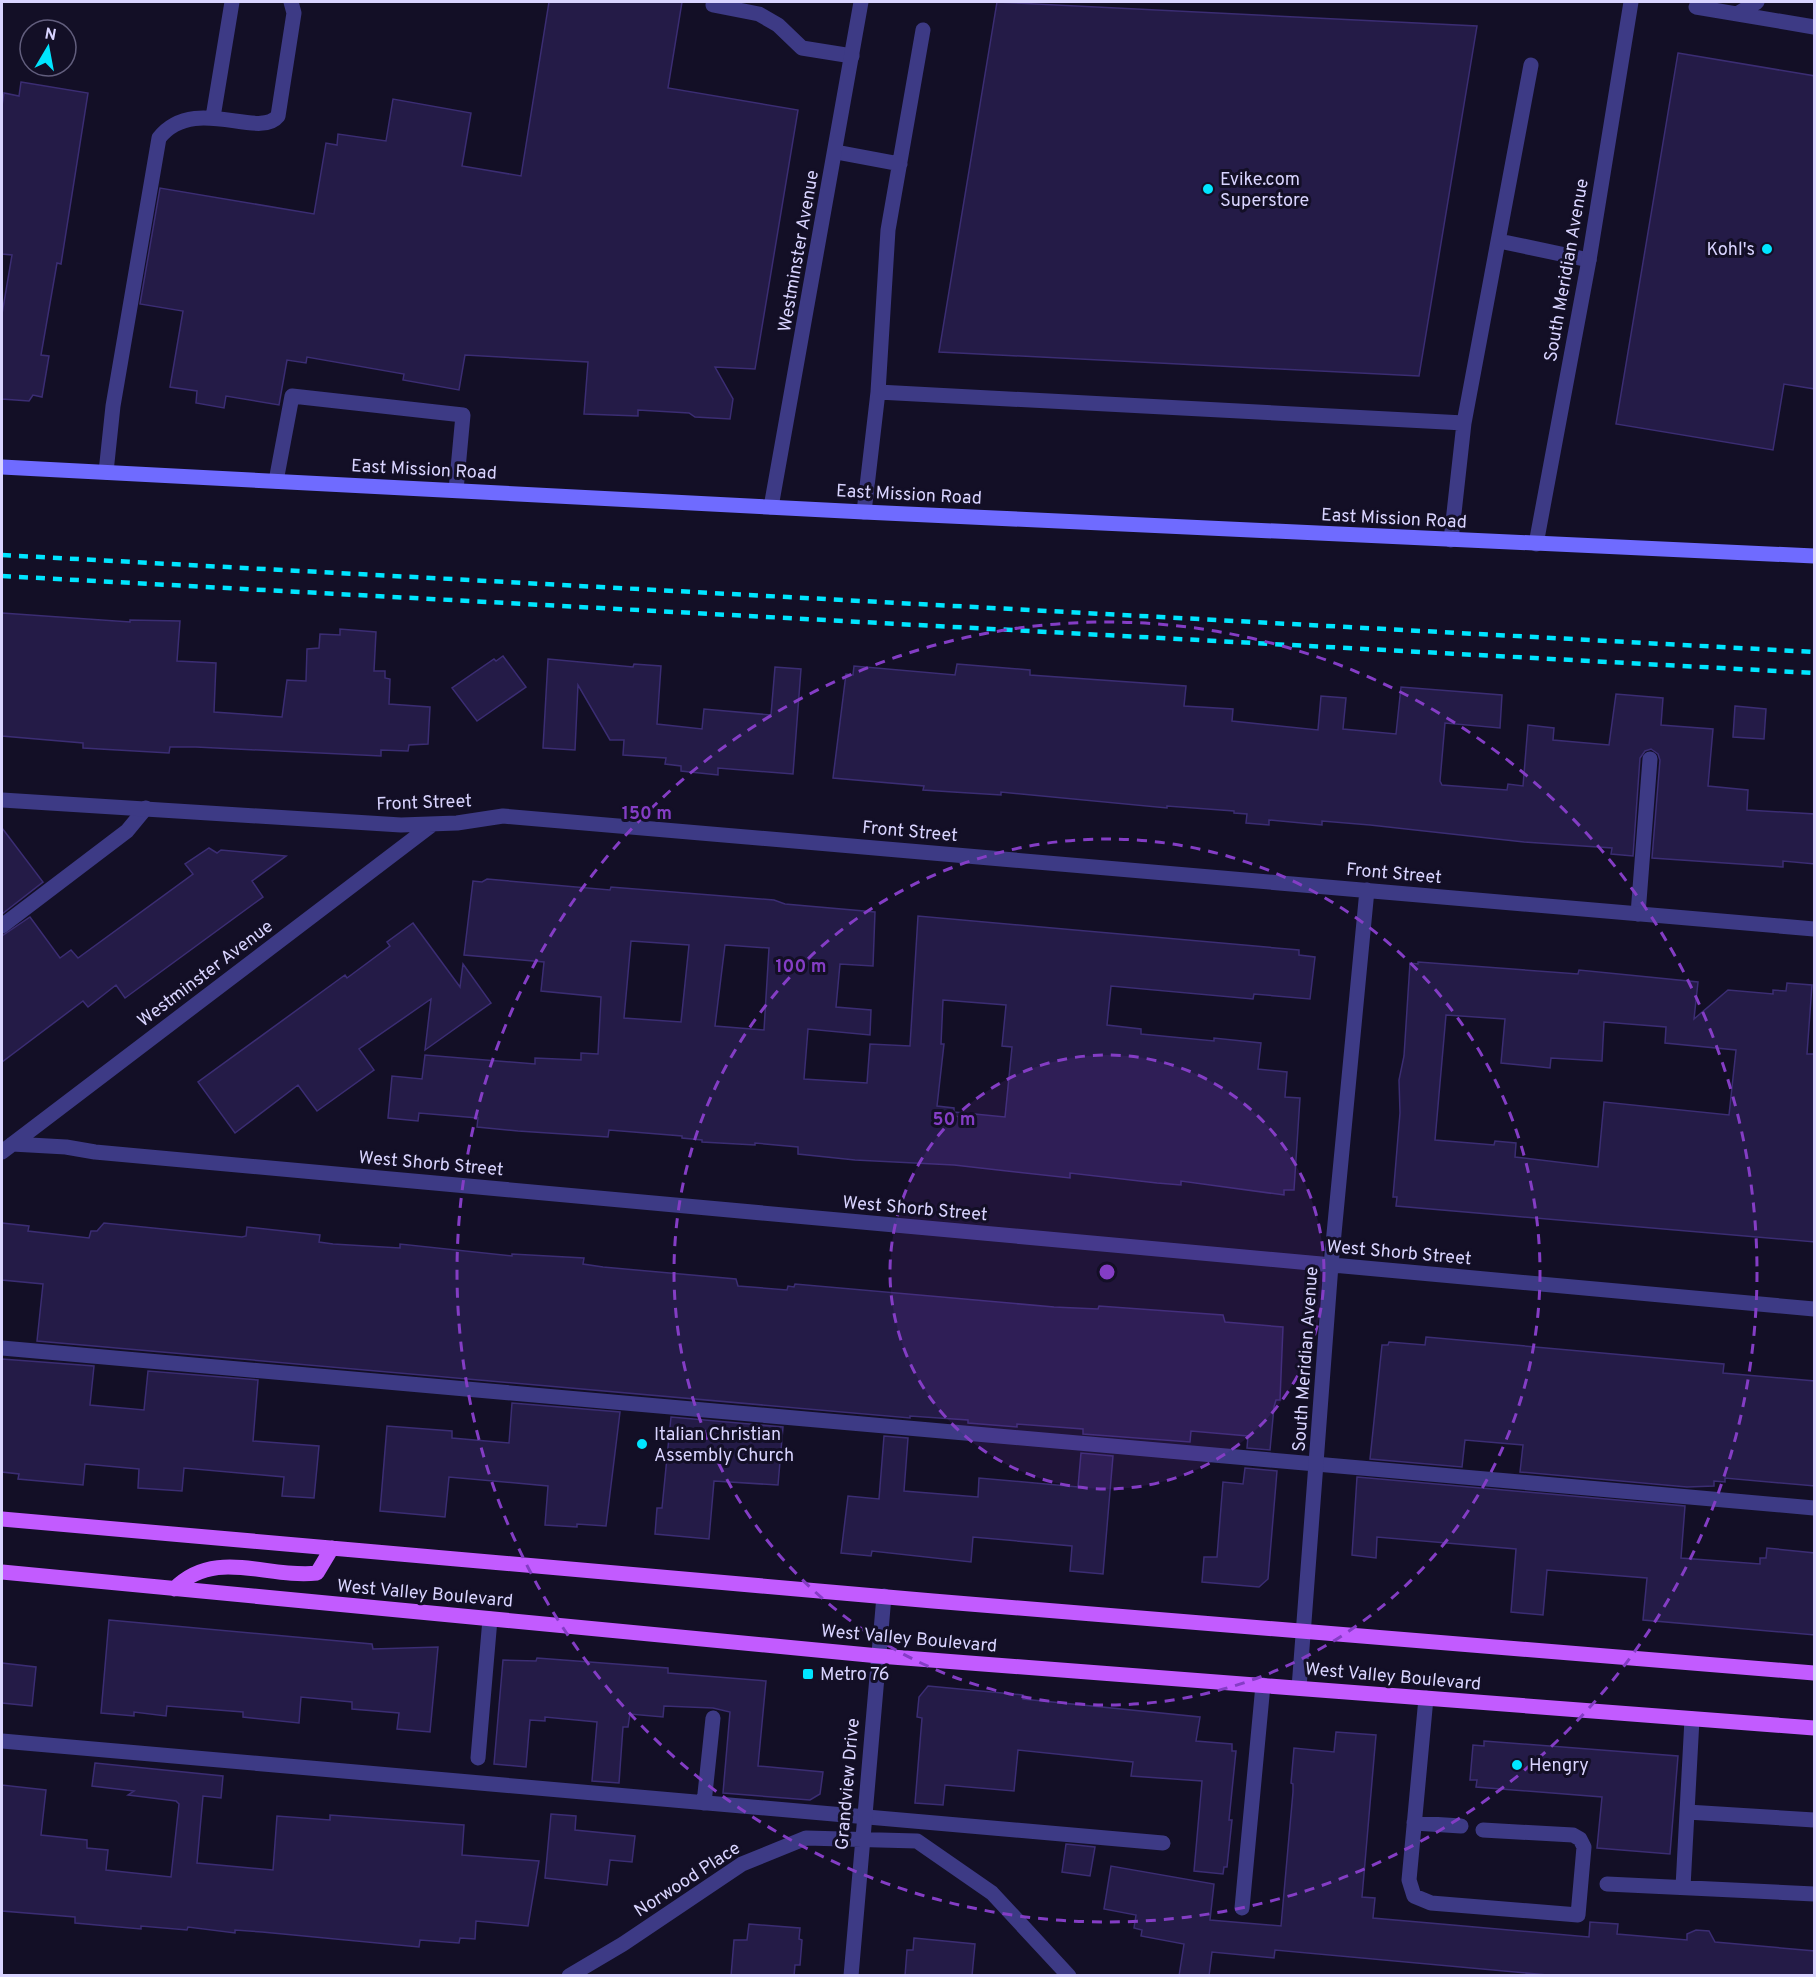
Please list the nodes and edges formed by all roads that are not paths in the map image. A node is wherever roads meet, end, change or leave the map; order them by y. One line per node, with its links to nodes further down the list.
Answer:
1 (231, 2): 13 (street)
2 (291, 2): 13 (street)
3 (861, 2): 11 (street, Westminster Avenue)
4 (1631, 2): 17 (street, South Meridian Avenue)
5 (1757, 2): 8 (street)
6 (712, 5): 11 (street)
7 (1696, 7): 8 (street)
8 (1737, 14): 9 (street)
9 (1815, 27)
10 (923, 30): 15 (street)
11 (852, 56): 14 (street, Westminster Avenue)
12 (1531, 64): 16 (street)
13 (213, 117): 21 (street)
14 (836, 152): 15 (street); 24 (street, Westminster Avenue)
15 (900, 164): 18 (street)
16 (1499, 241): 17 (street); 19 (street)
17 (1589, 260): 27 (street, South Meridian Avenue)
18 (878, 392): 19 (street); 25 (street)
19 (1464, 423): 26 (street)
20 (2, 467): 21 (main road, East Mission Road)
21 (106, 472): 22 (main road, East Mission Road)
22 (276, 481): 23 (main road, East Mission Road); 23 (street)
23 (456, 490): 24 (main road, East Mission Road)
24 (771, 507): 25 (main road, East Mission Road)
25 (864, 512): 26 (main road, East Mission Road)
26 (1451, 540): 27 (main road, East Mission Road)
27 (1536, 544): 28 (main road, East Mission Road)
28 (1815, 556)
29 (1650, 759): 34 (street)
30 (2, 800): 31 (street, Front Street)
31 (146, 808): 32 (street, Front Street); 35 (street)
32 (433, 824): 33 (street, Front Street); 37 (street, Westminster Avenue)
33 (1367, 890): 34 (street, Front Street); 38 (street, South Meridian Avenue)
34 (1638, 914): 36 (street, Front Street)
35 (2, 926)
36 (1815, 929)
37 (7, 1148): 38 (street, West Shorb Street)
38 (1331, 1265): 39 (street, West Shorb Street); 41 (street, South Meridian Avenue)
39 (1815, 1309)
40 (2, 1348): 41 (street)
41 (1316, 1464): 42 (street); 49 (street, South Meridian Avenue)
42 (1815, 1508)
43 (2, 1519): 44 (main road, West Valley Boulevard)
44 (332, 1548): 46 (main road); 47 (main road, West Valley Boulevard)
45 (2, 1572): 46 (main road, West Valley Boulevard)
46 (174, 1589): 48 (main road, West Valley Boulevard)
47 (884, 1596): 49 (main road, West Valley Boulevard); 50 (street, Grandview Drive)
48 (490, 1619): 50 (main road, West Valley Boulevard); 59 (street)
49 (1303, 1631): 51 (main road, West Valley Boulevard); 53 (street, South Meridian Avenue)
50 (879, 1656): 52 (main road, West Valley Boulevard); 62 (street, Grandview Drive)
51 (1815, 1673)
52 (1263, 1685): 53 (main road, West Valley Boulevard); 72 (street)
53 (1299, 1688): 54 (main road, West Valley Boulevard)
54 (1426, 1698): 56 (main road, West Valley Boulevard); 64 (street)
55 (712, 1718): 60 (street)
56 (1692, 1719): 57 (main road, West Valley Boulevard); 61 (street)
57 (1815, 1728)
58 (2, 1741): 60 (street)
59 (478, 1758)
60 (704, 1803): 62 (street)
61 (1687, 1812): 63 (street); 70 (street)
62 (865, 1817): 67 (street, Grandview Drive); 68 (street)
63 (1815, 1820)
64 (1414, 1823): 65 (street); 66 (street)
65 (1461, 1826)
66 (1483, 1830)
67 (863, 1839): 73 (street, Norwood Place); 74 (street, Grandview Drive); 75 (street, Norwood Place)
68 (1163, 1844)
69 (1607, 1884): 70 (street)
70 (1683, 1887): 71 (street)
71 (1815, 1894)
72 (1242, 1908)
73 (569, 1976)
74 (851, 1976)
75 (1069, 1976)

